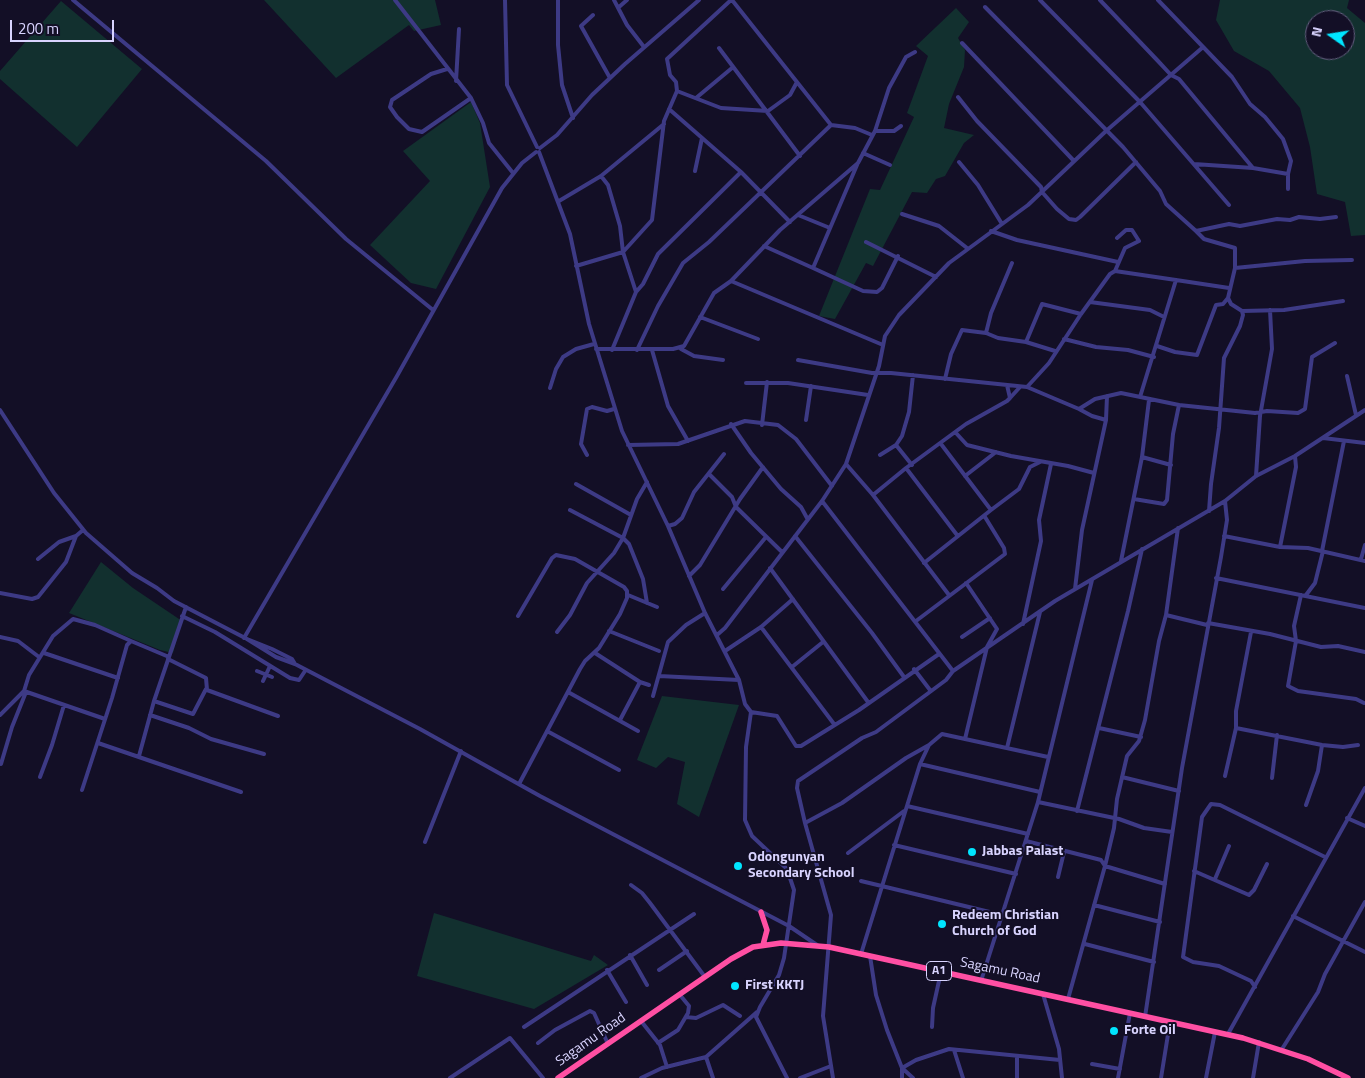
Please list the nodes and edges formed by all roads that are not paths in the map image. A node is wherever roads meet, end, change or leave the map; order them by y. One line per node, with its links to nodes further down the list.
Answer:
1 (73, 0): 92 (street)
2 (395, 0): 22 (street)
3 (505, 0): 41 (street)
4 (558, 0): 34 (street)
5 (614, 0): 12 (street)
6 (627, 0): 12 (street)
7 (698, 0): 17 (street)
8 (732, 0): 26 (street); 27 (street)
9 (1040, 0): 31 (street)
10 (1100, 0): 23 (street)
11 (1158, 0): 19 (street)
12 (619, 7): 17 (street)
13 (985, 8): 38 (street)
14 (593, 15): 24 (street)
15 (459, 29): 25 (street)
16 (962, 43): 44 (street)
17 (644, 47): 24 (street)
18 (719, 48): 21 (street)
19 (1202, 48): 23 (street); 54 (street)
20 (915, 52): 39 (street)
21 (732, 68): 30 (street); 33 (street)
22 (447, 69): 25 (street); 29 (street)
23 (1171, 75): 31 (street); 50 (street)
24 (610, 78): 34 (street)
25 (456, 81): 29 (street)
26 (797, 82): 33 (street); 36 (street)
27 (678, 91): 30 (street); 32 (street)
28 (958, 97): 58 (street)
29 (471, 98): 53 (street)
30 (696, 98): 33 (street)
31 (1140, 102): 38 (street); 48 (street)
32 (669, 109): 35 (street); 40 (street)
33 (768, 111): 43 (street)
34 (573, 118): 41 (street)
35 (664, 124): 55 (street); 73 (street)
36 (831, 126): 39 (street); 43 (street)
37 (902, 126): 39 (street)
38 (1106, 131): 44 (street); 46 (street)
39 (873, 133): 42 (street)
40 (702, 138): 51 (street); 52 (street)
41 (538, 150): 53 (street); 59 (street)
42 (863, 153): 47 (street); 49 (street)
43 (800, 156): 57 (street)
44 (1074, 161): 58 (street)
45 (959, 162): 65 (street)
46 (1136, 162): 58 (street); 68 (street)
47 (858, 163): 62 (street); 66 (street)
48 (1194, 164): 50 (street); 60 (street)
49 (890, 165)
50 (1253, 168): 54 (street)
51 (695, 171)
52 (741, 172): 57 (street); 86 (street)
53 (513, 174): 92 (street)
54 (1288, 174): 56 (street)
55 (601, 176): 59 (street); 73 (street)
56 (1288, 189)
57 (762, 192): 64 (street); 108 (street)
58 (1042, 192): 65 (street)
59 (559, 201): 78 (street)
60 (1228, 205)
61 (902, 214): 72 (street)
62 (798, 215): 64 (street); 66 (street)
63 (1336, 218): 68 (street)
64 (790, 222): 71 (street)
65 (1002, 224): 67 (street)
66 (830, 228): 79 (street)
67 (991, 231): 72 (street); 77 (street)
68 (1196, 231): 80 (street)
69 (1118, 238): 77 (street)
70 (866, 242): 74 (street)
71 (764, 246): 79 (street); 84 (street)
72 (967, 248): 82 (street)
73 (622, 252): 78 (street); 86 (street)
74 (898, 256): 79 (street); 82 (street)
75 (1352, 260): 80 (street)
76 (1012, 262): 98 (street)
77 (1118, 262): 81 (street)
78 (576, 266): 105 (street)
79 (813, 268)
80 (1235, 268): 85 (street)
81 (1115, 271): 83 (street); 87 (street)
82 (936, 276): 103 (street)
83 (1176, 280): 85 (street); 97 (street)
84 (731, 281): 96 (street); 103 (street)
85 (1229, 288): 88 (street)
86 (636, 292): 107 (street)
87 (1094, 297): 90 (street); 91 (street)
88 (1228, 298): 94 (street); 104 (street)
89 (1343, 301): 93 (street)
90 (1090, 302): 91 (street); 95 (street)
91 (1100, 304): 97 (street)
92 (433, 310): 244 (street)
93 (1270, 310): 94 (street); 136 (street)
94 (1242, 311): 131 (street)
95 (1081, 314): 100 (street); 101 (street)
96 (700, 317): 99 (street); 106 (street)
97 (1164, 317): 104 (street)
98 (986, 333): 101 (street); 117 (street)
99 (758, 339)
100 (1064, 339): 110 (street); 111 (street)
101 (1026, 342): 110 (street)
102 (1335, 343): 136 (street)
103 (883, 344): 114 (street)
104 (1157, 346): 111 (street)
105 (595, 347): 107 (street); 124 (street); 132 (street)
106 (681, 349): 109 (street); 112 (street)
107 (612, 350): 108 (street)
108 (637, 350): 109 (street)
109 (652, 350): 144 (street)
110 (1055, 352): 123 (street)
111 (1154, 357): 127 (street)
112 (723, 360)
113 (798, 360): 114 (street)
114 (876, 373): 115 (street); 125 (street)
115 (913, 375): 117 (street); 149 (street)
116 (1347, 376): 137 (street)
117 (945, 379): 120 (street)
118 (767, 382): 119 (street); 121 (street); 141 (street)
119 (746, 383)
120 (1007, 385): 122 (street); 128 (street)
121 (811, 386): 125 (street); 138 (street)
122 (1020, 387): 123 (street); 128 (street)
123 (1027, 387): 133 (street)
124 (550, 388)
125 (868, 395): 160 (street)
126 (1107, 396): 127 (street); 133 (street); 139 (street)
127 (1140, 397): 129 (street)
128 (1010, 398): 142 (street)
129 (1151, 402): 130 (street); 157 (street)
130 (1179, 405): 131 (street); 162 (street)
131 (1220, 408): 136 (street); 178 (street)
132 (614, 409): 148 (street); 153 (street)
133 (1078, 409): 139 (street)
134 (0, 410): 189 (street)
135 (1365, 410): 137 (street)
136 (1260, 412): 170 (street)
137 (1356, 415): 143 (street)
138 (806, 420)
139 (1106, 420): 167 (street)
140 (731, 424): 141 (street); 144 (street); 164 (street)
141 (762, 425): 173 (street)
142 (956, 433): 147 (street); 150 (street)
143 (1323, 438): 145 (street); 156 (street)
144 (688, 441): 148 (street)
145 (1344, 441): 146 (street); 198 (street)
146 (1365, 443)
147 (941, 444): 163 (street); 169 (street)
148 (628, 445): 171 (street)
149 (896, 445): 154 (street); 163 (street)
150 (988, 450): 151 (street); 155 (street)
151 (996, 452): 155 (street); 158 (street)
152 (724, 454): 168 (street)
153 (587, 455)
154 (880, 455)
155 (990, 456): 169 (street)
156 (1295, 456): 170 (street); 197 (street)
157 (1142, 457): 162 (street); 175 (street)
158 (1024, 459): 159 (street); 166 (street)
159 (1040, 462): 161 (street); 166 (street)
160 (846, 464): 173 (street); 174 (street)
161 (1051, 464): 167 (street); 234 (street)
162 (1171, 465): 175 (street)
163 (912, 466): 165 (street)
164 (763, 467): 179 (street); 185 (street)
165 (906, 468): 174 (street); 190 (street)
166 (1030, 468): 182 (street)
167 (1094, 473): 216 (street)
168 (709, 474): 179 (street); 187 (street)
169 (966, 476): 182 (street)
170 (1256, 476): 177 (street)
171 (647, 482): 184 (street); 187 (street)
172 (576, 484): 184 (street)
173 (832, 486): 176 (street)
174 (873, 495): 208 (street)
175 (1134, 499): 201 (street)
176 (822, 501): 185 (street); 233 (street)
177 (1225, 501): 180 (street); 193 (street)
178 (1209, 503): 180 (street); 183 (street)
179 (736, 507): 194 (street); 211 (street)
180 (1216, 507): 183 (street)
181 (570, 510): 195 (street)
182 (990, 510): 186 (street)
183 (1209, 511): 188 (street)
184 (631, 515): 195 (street)
185 (807, 518): 192 (street)
186 (984, 520): 190 (street); 214 (street)
187 (668, 526): 211 (street)
188 (1178, 528): 202 (street); 228 (street)
189 (83, 530): 191 (street); 224 (street)
190 (957, 535): 208 (street)
191 (76, 536): 204 (street); 217 (street)
192 (795, 536): 199 (street); 269 (street)
193 (1224, 536): 197 (street); 212 (street)
194 (766, 537): 199 (street); 215 (street)
195 (623, 538): 210 (street); 223 (street)
196 (1365, 544): 205 (street)
197 (1280, 546): 198 (street)
198 (1323, 551): 200 (street); 207 (street)
199 (782, 552): 209 (street)
200 (1330, 553): 205 (street); 207 (street)
201 (1122, 554): 203 (street); 206 (street)
202 (1139, 554): 203 (street); 291 (street)
203 (1127, 557): 206 (street)
204 (38, 559)
205 (1363, 560)
206 (1121, 561): 213 (street)
207 (1321, 561): 221 (street)
208 (924, 563): 219 (street)
209 (770, 568): 222 (street); 241 (street)
210 (598, 573): 218 (street); 230 (street); 238 (street)
211 (689, 576): 227 (street)
212 (1216, 578): 220 (street); 235 (street)
213 (1092, 580): 216 (street); 306 (street)
214 (966, 583): 219 (street); 232 (street)
215 (723, 589)
216 (1075, 589): 231 (street)
217 (0, 593)
218 (628, 594): 223 (street); 237 (street)
219 (949, 595): 233 (street)
220 (1301, 595): 221 (street); 240 (street)
221 (1306, 596): 226 (street)
222 (793, 599): 236 (street); 248 (street)
223 (647, 603): 225 (street)
224 (186, 607): 229 (street); 244 (street)
225 (657, 607)
226 (1365, 608)
227 (705, 613): 241 (street); 267 (street)
228 (1166, 615): 235 (street); 296 (street)
229 (182, 616): 258 (street); 260 (street)
230 (518, 616)
231 (1037, 617): 234 (street); 302 (street)
232 (990, 618): 242 (street); 249 (street)
233 (916, 621): 255 (street)
234 (1023, 624): 249 (street)
235 (1208, 624): 239 (street); 317 (street)
236 (761, 627): 251 (street); 261 (street)
237 (609, 631): 250 (street); 254 (street)
238 (557, 632)
239 (1251, 632): 245 (street); 292 (street)
240 (1294, 633): 245 (street); 247 (street)
241 (717, 635): 251 (street)
242 (962, 637)
243 (0, 638): 257 (street)
244 (245, 639): 264 (street)
245 (1289, 639): 247 (street)
246 (132, 641): 253 (street); 258 (street); 270 (street)
247 (1296, 641): 252 (street); 282 (street)
248 (823, 642): 261 (street); 281 (street)
249 (987, 647): 256 (street); 259 (street)
250 (659, 651)
251 (725, 651): 271 (street)
252 (1365, 652)
253 (44, 653): 257 (street); 270 (street)
254 (595, 653): 273 (street); 278 (street)
255 (939, 654): 262 (street); 265 (street)
256 (976, 655): 259 (street); 265 (street)
257 (39, 657): 277 (street)
258 (168, 658): 275 (street); 280 (street)
259 (984, 659): 297 (street)
260 (270, 666): 264 (street); 266 (street)
261 (792, 667): 290 (street)
262 (914, 669): 269 (street); 276 (street)
263 (257, 671): 266 (street)
264 (305, 671): 303 (street)
265 (953, 671): 276 (street)
266 (266, 675): 268 (street); 272 (street)
267 (659, 676): 271 (street); 279 (street)
268 (272, 677)
269 (904, 677): 281 (street)
270 (118, 678): 288 (street)
271 (739, 680): 284 (street)
272 (263, 681)
273 (640, 682): 274 (street); 289 (street)
274 (650, 685)
275 (206, 688): 280 (street); 287 (street)
276 (930, 690): 327 (street)
277 (25, 692): 283 (street); 285 (street); 307 (street)
278 (568, 692): 289 (street); 293 (street)
279 (654, 696)
280 (154, 701): 286 (street)
281 (868, 702): 290 (street)
282 (1364, 703)
283 (64, 705): 288 (street); 311 (street)
284 (751, 712): 290 (street); 355 (street)
285 (0, 715)
286 (150, 715): 304 (street); 305 (street)
287 (278, 716)
288 (105, 719): 298 (street)
289 (620, 720): 294 (street)
290 (834, 724)
291 (1099, 728): 296 (street); 324 (street)
292 (1236, 728): 295 (street); 310 (street)
293 (547, 731): 309 (street); 314 (street)
294 (638, 731)
295 (1277, 735): 300 (street); 313 (street)
296 (1141, 737): 312 (street)
297 (965, 739): 299 (street); 302 (street)
298 (98, 743): 305 (street); 316 (street)
299 (929, 745): 308 (street); 327 (street)
300 (1322, 745): 301 (street); 322 (street)
301 (1358, 745)
302 (1007, 748): 306 (street)
303 (461, 751): 314 (street); 332 (street)
304 (264, 754)
305 (139, 756): 318 (street)
306 (1048, 757): 319 (street)
307 (1, 764)
308 (920, 764): 319 (street); 321 (street)
309 (619, 770)
310 (1225, 776)
311 (40, 777)
312 (1122, 777): 317 (street); 325 (street)
313 (1272, 778)
314 (520, 784): 350 (street)
315 (1365, 788): 326 (street)
316 (82, 790)
317 (1179, 791): 329 (street)
318 (241, 792)
319 (1040, 792): 320 (street)
320 (1038, 802): 324 (street); 330 (street)
321 (907, 806): 323 (street); 330 (street)
322 (1306, 806)
323 (904, 811): 333 (street); 336 (street)
324 (1078, 811): 325 (street)
325 (1114, 818): 329 (street); 339 (street)
326 (1348, 818): 328 (street); 337 (street)
327 (806, 824): 362 (street)
328 (1365, 826)
329 (1172, 832): 345 (street)
330 (1028, 834): 331 (street)
331 (1026, 841): 335 (street); 341 (street)
332 (425, 842)
333 (894, 845): 341 (street); 347 (street)
334 (1229, 846): 343 (street)
335 (1064, 852): 339 (street); 342 (street)
336 (848, 853)
337 (1325, 857): 340 (street); 353 (street)
338 (1267, 864): 343 (street)
339 (1105, 866): 345 (street); 349 (street)
340 (1194, 871): 343 (street); 374 (street)
341 (1016, 874): 352 (street)
342 (1058, 877)
343 (1215, 879)
344 (861, 881): 347 (street)
345 (1166, 884): 354 (street)
346 (631, 886): 356 (street)
347 (882, 887): 352 (street); 366 (street)
348 (1365, 902): 357 (street)
349 (1094, 905): 354 (street); 359 (street)
350 (761, 912): 355 (street); 360 (highway)
351 (694, 914): 356 (street)
352 (1002, 915): 373 (street)
353 (1293, 916): 357 (street); 375 (street)
354 (1160, 922): 368 (street)
355 (789, 926): 358 (street); 361 (street)
356 (668, 930): 363 (street); 365 (street)
357 (1344, 942): 364 (street); 397 (street)
358 (786, 943): 360 (highway, Sagamu Road / A1); 361 (highway, Sagamu Road / A1); 382 (street)
359 (1085, 944): 368 (street); 380 (street)
360 (763, 945): 372 (highway, Sagamu Road / A1)
361 (818, 946): 362 (highway, Sagamu Road / A1)
362 (829, 947): 366 (highway, Sagamu Road / A1); 403 (street)
363 (686, 951): 370 (street); 372 (street)
364 (1365, 952)
365 (630, 954): 369 (street); 376 (street)
366 (861, 954): 367 (highway, Sagamu Road / A1)
367 (870, 956): 371 (highway, Sagamu Road / A1); 405 (street)
368 (1154, 962): 385 (street)
369 (607, 970): 381 (street); 389 (street)
370 (658, 970)
371 (941, 972): 373 (highway, Sagamu Road / A1); 390 (street)
372 (705, 977): 379 (highway, Sagamu Road / A1)
373 (981, 981): 378 (highway, Sagamu Road / A1)
374 (1250, 981): 375 (street); 377 (street)
375 (1259, 981): 377 (street)
376 (647, 984)
377 (1256, 987): 392 (street)
378 (1043, 994): 380 (highway, Sagamu Road / A1); 401 (street)
379 (680, 995): 386 (street); 387 (highway, Sagamu Road / A1)
380 (1068, 999): 383 (highway, Sagamu Road / A1)
381 (626, 1002)
382 (757, 1012): 400 (street); 412 (street)
383 (1130, 1013): 385 (highway, Sagamu Road / A1); 406 (street)
384 (740, 1016): 386 (street)
385 (1145, 1017): 388 (highway, Sagamu Road / A1)
386 (686, 1018): 395 (street)
387 (641, 1021): 395 (street); 396 (highway, Sagamu Road / A1)
388 (1170, 1022): 391 (highway, Sagamu Road / A1); 421 (street)
389 (524, 1027)
390 (932, 1027)
391 (1215, 1032): 392 (highway, Sagamu Road / A1); 422 (street)
392 (1228, 1034): 393 (highway, Sagamu Road / A1)
393 (1259, 1042): 397 (highway, Sagamu Road / A1); 423 (street)
394 (538, 1043): 396 (street)
395 (658, 1043): 404 (street)
396 (608, 1044): 409 (highway, Sagamu Road / A1)
397 (1282, 1049): 424 (highway, Sagamu Road / A1)
398 (954, 1050): 399 (street); 405 (street); 417 (street)
399 (1018, 1056): 401 (street); 418 (street)
400 (706, 1057): 404 (street); 411 (street)
401 (1060, 1060): 419 (street)
402 (1092, 1064): 406 (street)
403 (831, 1066): 413 (street); 414 (street)
404 (668, 1067): 410 (street)
405 (902, 1068): 415 (street); 416 (street)
406 (1120, 1069): 420 (street)
407 (450, 1078): 408 (street)
408 (543, 1078)
409 (558, 1078)
410 (641, 1078)
411 (713, 1078)
412 (787, 1078)
413 (800, 1078)
414 (833, 1078)
415 (902, 1078)
416 (913, 1078)
417 (963, 1078)
418 (1018, 1078)
419 (1062, 1078)
420 (1118, 1078)
421 (1161, 1078)
422 (1206, 1078)
423 (1253, 1078)
424 (1348, 1078)

